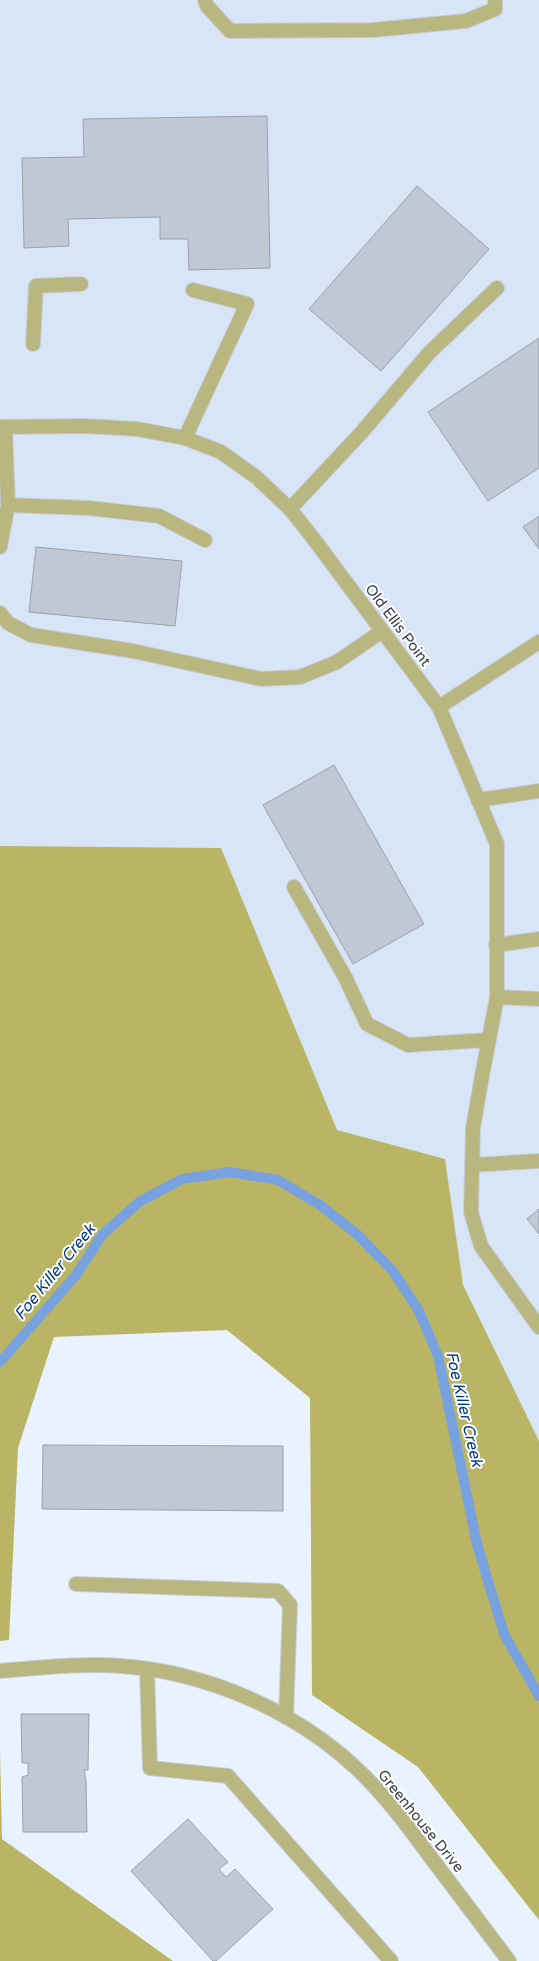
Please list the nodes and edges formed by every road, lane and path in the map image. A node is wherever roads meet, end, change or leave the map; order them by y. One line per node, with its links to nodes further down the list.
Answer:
1 (205, 0): 2 (street)
2 (495, 0)
3 (82, 284): 6 (street)
4 (497, 288): 10 (street)
5 (193, 290): 8 (street)
6 (33, 344)
7 (2, 427): 8 (street, Old Ellis Point); 9 (street)
8 (185, 438): 10 (street, Old Ellis Point)
9 (8, 505): 11 (street); 12 (street)
10 (290, 509): 14 (street, Old Ellis Point)
11 (205, 540)
12 (0, 547)
13 (0, 612): 14 (street)
14 (382, 631): 16 (street, Old Ellis Point)
15 (539, 642): 16 (street)
16 (438, 707): 18 (street, Old Ellis Point)
17 (539, 791): 18 (street)
18 (478, 800): 21 (street, Old Ellis Point)
19 (294, 887): 24 (street)
20 (539, 939): 21 (street)
21 (496, 945): 22 (street, Old Ellis Point)
22 (497, 997): 23 (street); 24 (street, Old Ellis Point)
23 (539, 999)
24 (488, 1040): 26 (street, Old Ellis Point)
25 (539, 1161): 26 (street)
26 (472, 1165): 27 (street, Old Ellis Point)
27 (539, 1327)
28 (76, 1584): 31 (street)
29 (147, 1670): 30 (street, Greenhouse Drive); 31 (street, Greenhouse Drive); 32 (street)
30 (0, 1671)
31 (286, 1717): 33 (street, Greenhouse Drive)
32 (390, 1961)
33 (509, 1961)

